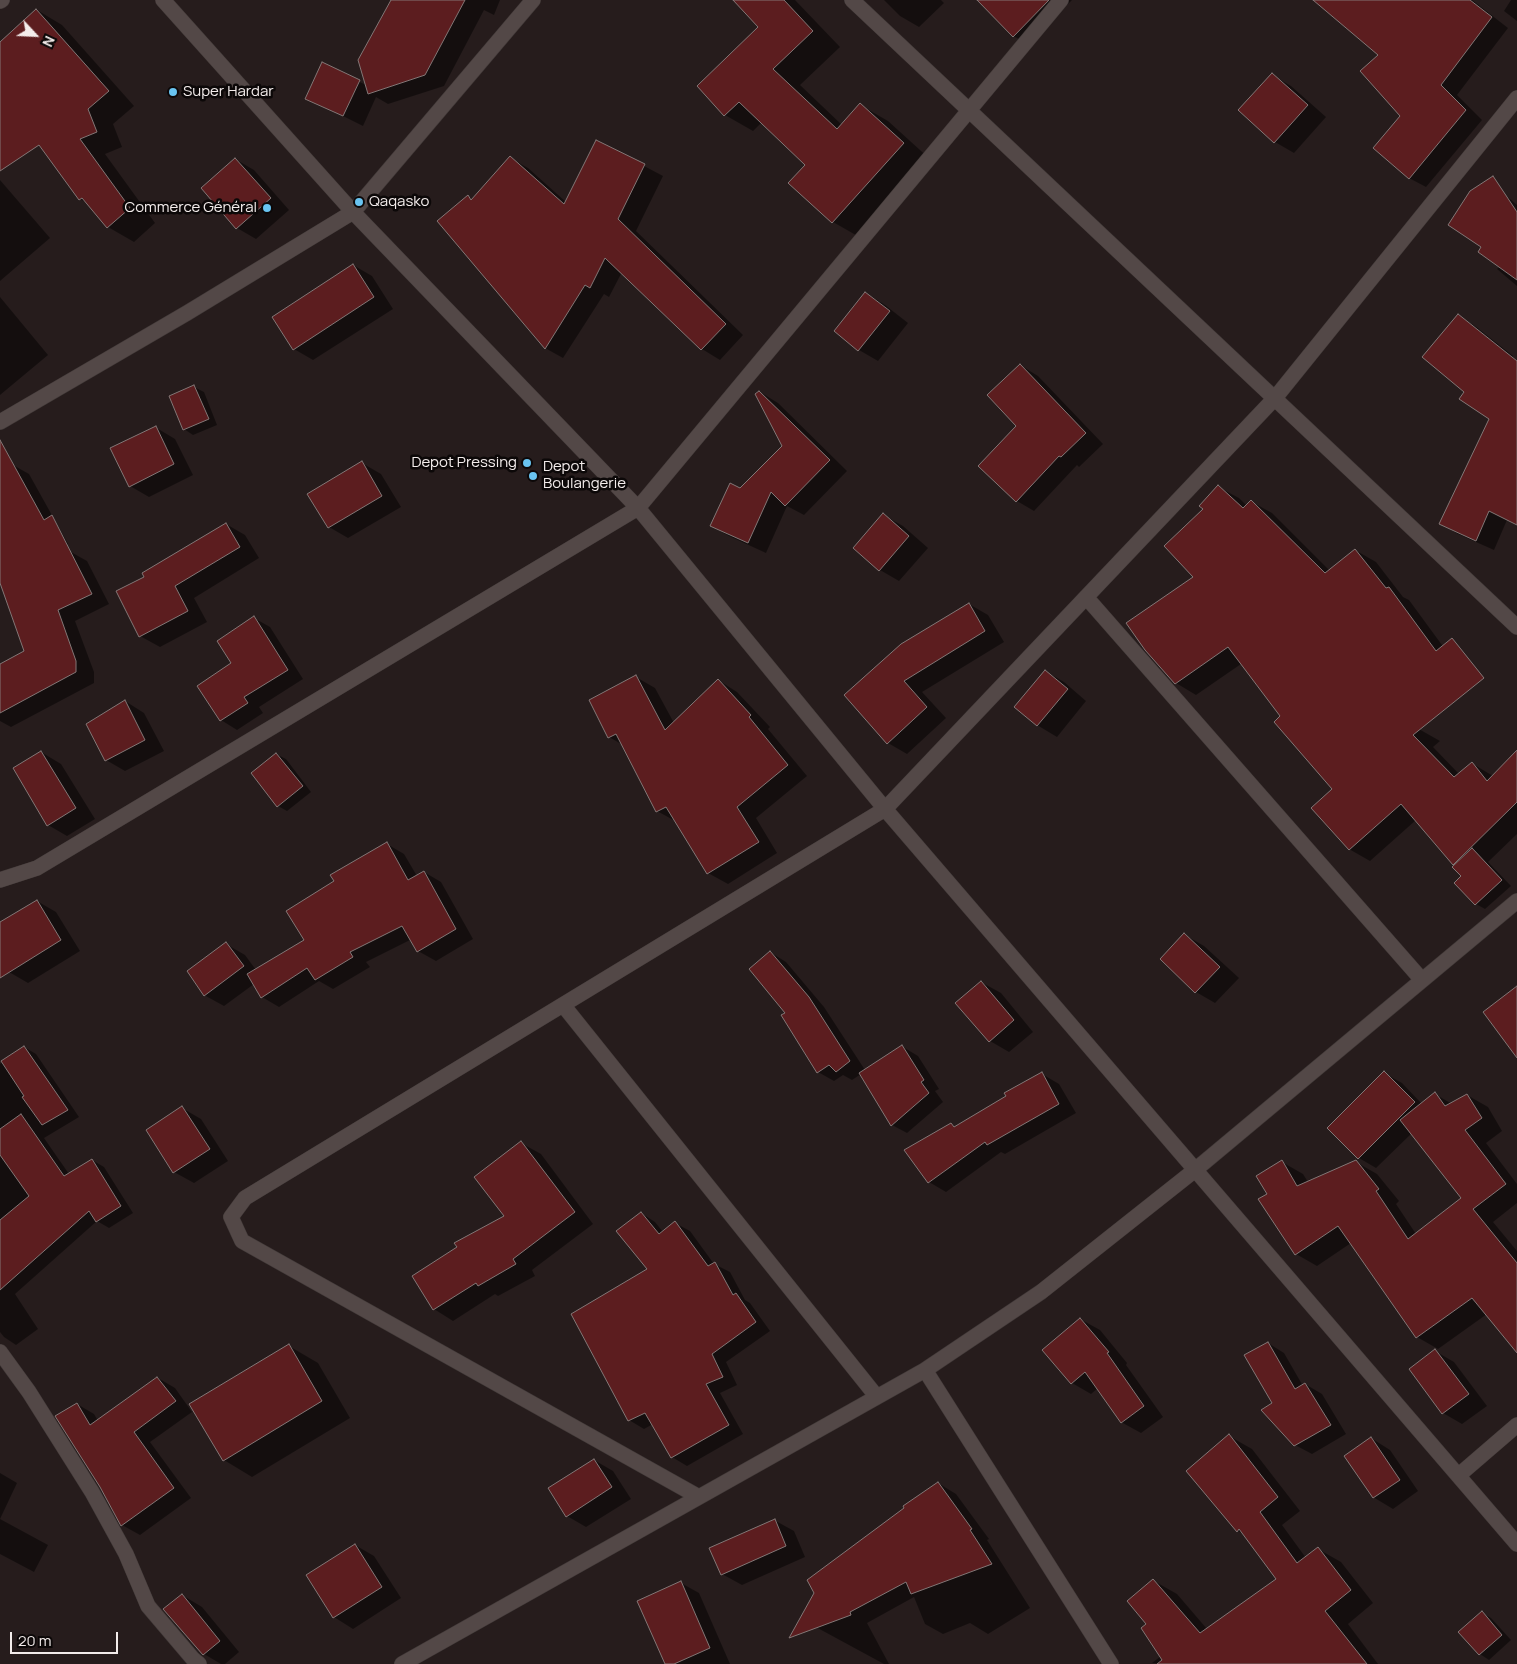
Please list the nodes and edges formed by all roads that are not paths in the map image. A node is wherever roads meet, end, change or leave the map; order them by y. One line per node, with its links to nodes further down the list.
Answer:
1 (163, 0): 7 (street)
2 (533, 0): 7 (street)
3 (852, 0): 6 (street)
4 (1061, 0): 6 (street)
5 (1517, 98): 8 (street)
6 (968, 110): 8 (street); 10 (street)
7 (353, 212): 9 (street); 10 (street)
8 (1274, 398): 11 (street); 12 (street)
9 (0, 422)
10 (638, 508): 13 (street); 14 (street)
11 (1086, 597): 13 (street); 16 (street)
12 (1517, 627)
13 (885, 809): 17 (street); 18 (street)
14 (0, 880)
15 (1517, 901): 16 (street)
16 (1422, 980): 18 (street)
17 (563, 1005): 21 (street); 24 (street)
18 (1195, 1170): 20 (street); 23 (street)
19 (0, 1352): 26 (street)
20 (925, 1370): 21 (street); 28 (street)
21 (877, 1397): 24 (street)
22 (1517, 1425): 23 (street)
23 (1459, 1475): 25 (street)
24 (699, 1497): 27 (street)
25 (1517, 1544)
26 (199, 1664)
27 (402, 1664)
28 (1111, 1664)

